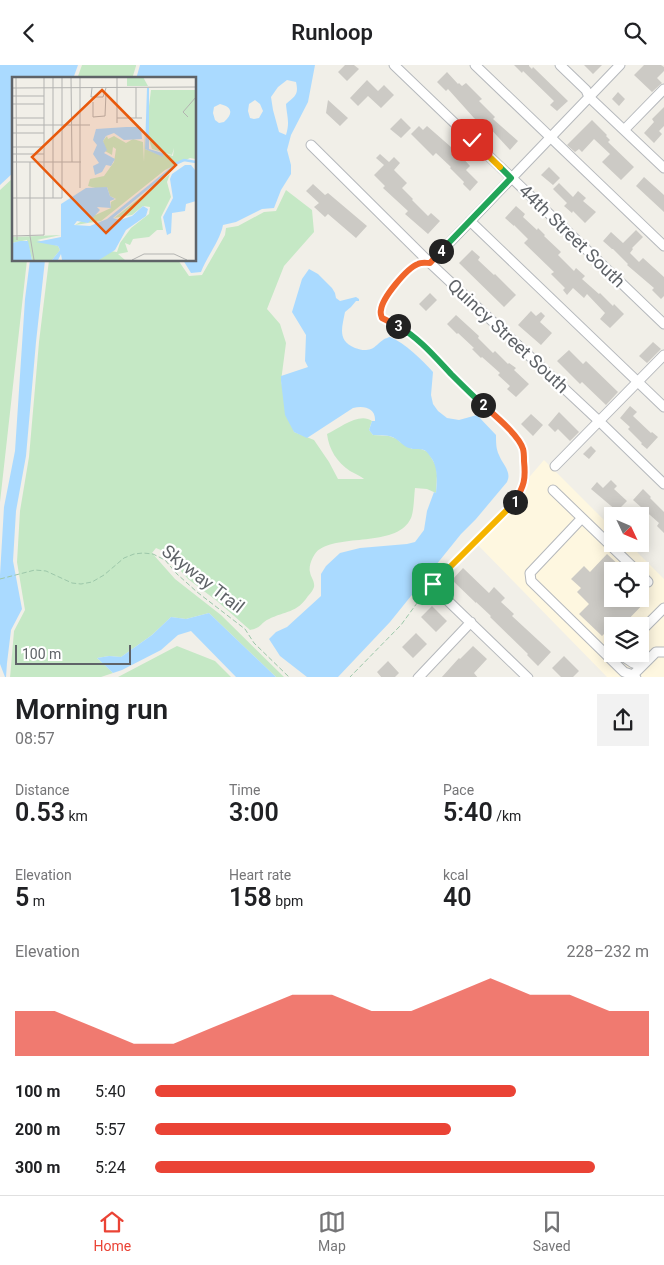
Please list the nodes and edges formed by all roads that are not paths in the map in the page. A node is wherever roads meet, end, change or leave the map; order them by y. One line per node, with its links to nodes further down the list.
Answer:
1 (394, 65): 11 (street, 44th Street South)
2 (475, 65): 8 (street)
3 (560, 65): 6 (street)
4 (620, 65): 6 (street)
5 (664, 89): 7 (street)
6 (589, 97): 7 (street); 8 (street)
7 (624, 130): 10 (street)
8 (550, 137): 11 (street); 13 (street)
9 (311, 145): 14 (street, Quincy Street South)
10 (662, 162)
11 (511, 178): 12 (street); 15 (street, 44th Street South)
12 (470, 221): 14 (street); 17 (street)
13 (664, 246)
14 (430, 263): 19 (street, Quincy Street South)
15 (664, 324)
16 (664, 355): 17 (street)
17 (638, 382): 18 (street); 19 (street)
18 (664, 407)
19 (599, 421): 20 (street); 21 (street, Quincy Street South)
20 (555, 465)
21 (664, 484)
22 (553, 490): 23 (street)
23 (582, 518): 24 (street); 32 (street)
24 (628, 562)
25 (446, 599): 27 (street)
26 (664, 608): 28 (street)
27 (470, 622): 33 (street); 34 (street)
28 (649, 623)
29 (664, 652): 31 (street)
30 (632, 662): 31 (street)
31 (642, 666): 32 (street)
32 (634, 676)
33 (418, 677)
34 (528, 677)

